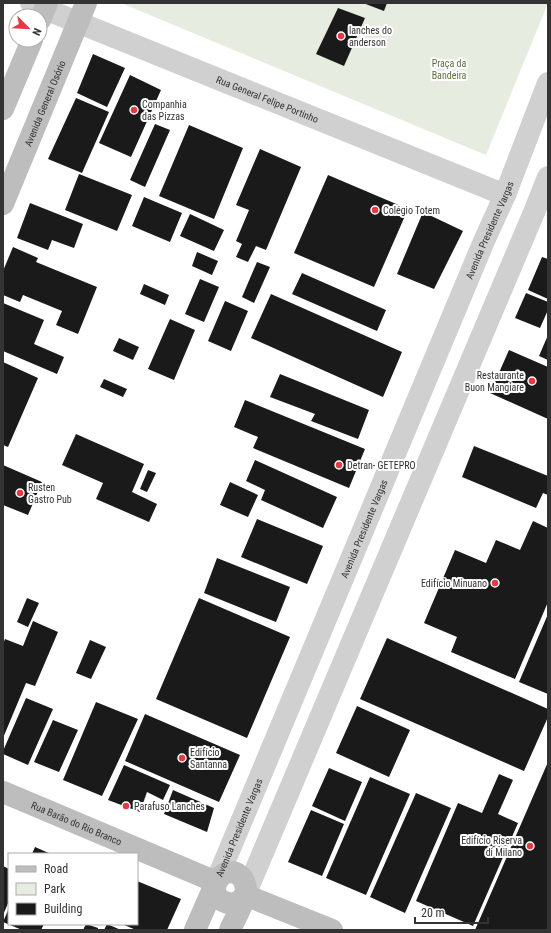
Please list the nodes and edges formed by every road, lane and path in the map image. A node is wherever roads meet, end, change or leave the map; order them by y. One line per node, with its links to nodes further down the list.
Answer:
1 (48, 10): 2 (street, Rua General Felipe Portinho)
2 (82, 13): 7 (street, Rua General Felipe Portinho); 8 (main road, Avenida General Osório)
3 (29, 48): 5 (main road)
4 (548, 83): 7 (street, Avenida Presidente Vargas)
5 (3, 109)
6 (548, 177): 9 (street)
7 (505, 195): 9 (street); 11 (street, Avenida Presidente Vargas)
8 (3, 204)
9 (542, 213): 12 (street)
10 (3, 792): 11 (main road, Rua Barão do Rio Branco)
11 (216, 882): 12 (main road); 13 (main road, Avenida Presidente Vargas)
12 (245, 895): 14 (main road); 15 (main road)
13 (195, 930)
14 (230, 930)
15 (332, 930)

